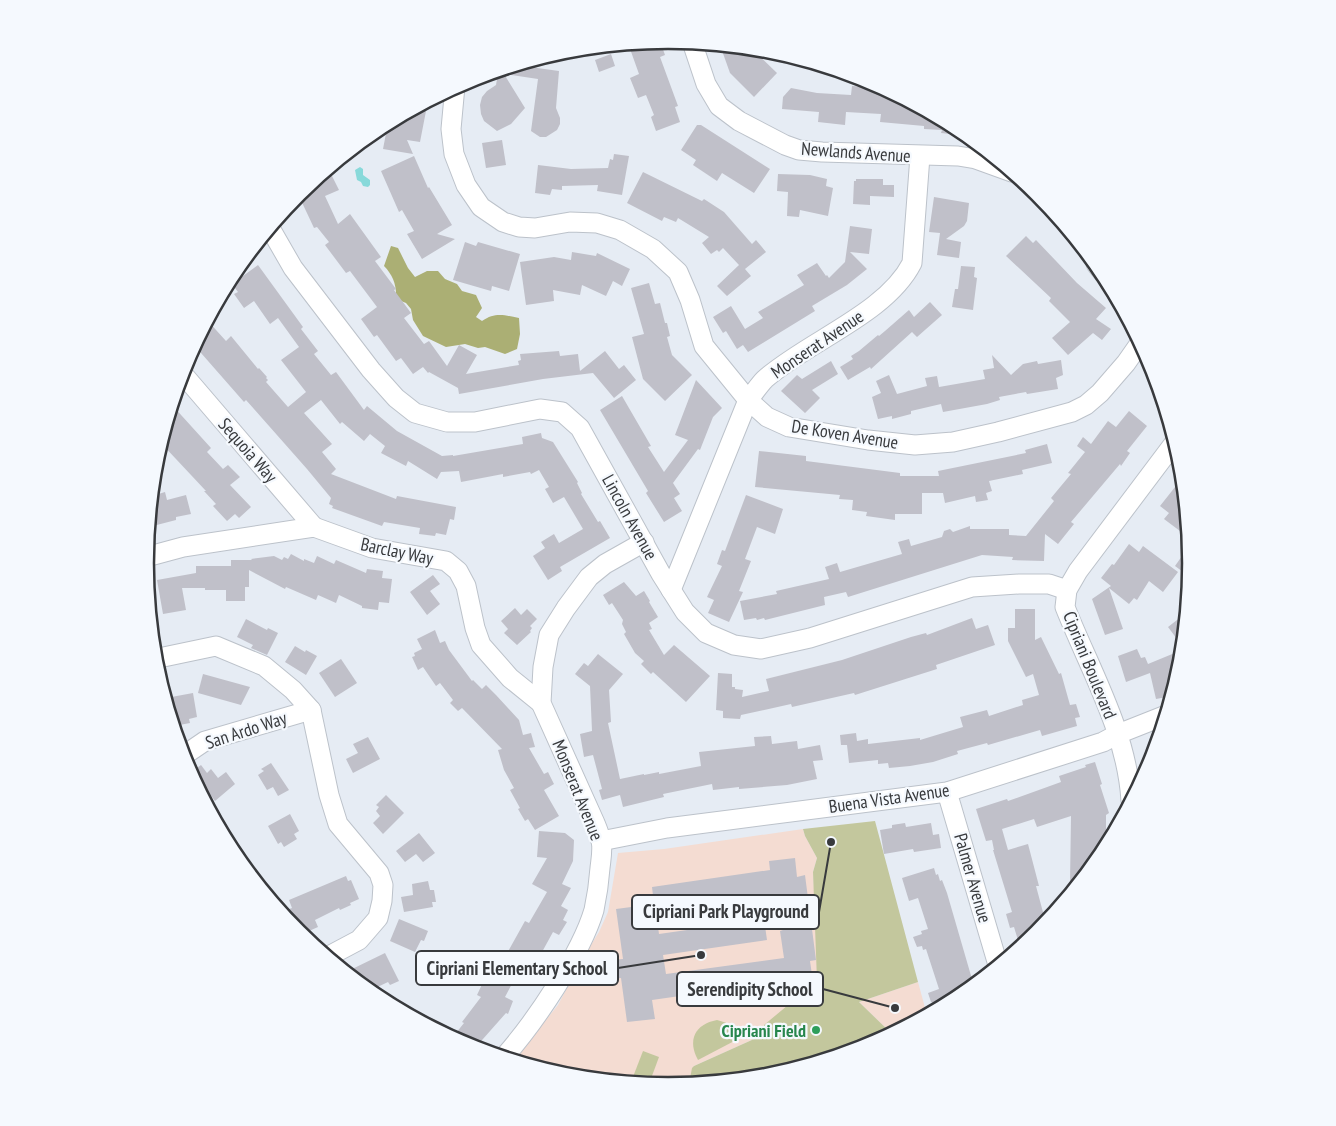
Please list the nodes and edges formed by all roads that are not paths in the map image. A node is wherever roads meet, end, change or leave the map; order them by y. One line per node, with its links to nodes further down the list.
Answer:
1 (695, 50): 3 (street, Newlands Avenue)
2 (455, 96): 8 (street, De Koven Avenue)
3 (920, 156): 4 (street, Newlands Avenue); 8 (street, Monserat Avenue)
4 (994, 166)
5 (273, 234): 11 (street, Lincoln Avenue)
6 (1135, 350): 8 (street, De Koven Avenue)
7 (188, 380): 10 (street, Sequoia Way)
8 (748, 400): 13 (street, Monserat Avenue)
9 (1169, 450): 14 (street, Cipriani Boulevard)
10 (314, 527): 12 (street, Barclay Way); 16 (street, Barclay Way)
11 (644, 542): 13 (street, Lincoln Avenue); 16 (street, Monserat Avenue)
12 (154, 555)
13 (671, 590): 14 (street, Lincoln Avenue)
14 (1067, 590): 19 (street, Cipriani Boulevard)
15 (163, 657): 17 (street)
16 (541, 703): 23 (street, Monserat Avenue)
17 (311, 710): 20 (street, San Ardo Way); 24 (street)
18 (1158, 717): 19 (street, Buena Vista Avenue)
19 (1118, 734): 21 (street, Cipriani Boulevard); 22 (street, Buena Vista Avenue)
20 (190, 751)
21 (1129, 790)
22 (947, 792): 23 (street, Buena Vista Avenue); 25 (street, Palmer Avenue)
23 (601, 841): 26 (street, Monserat Avenue)
24 (334, 954)
25 (996, 959)
26 (509, 1052)

